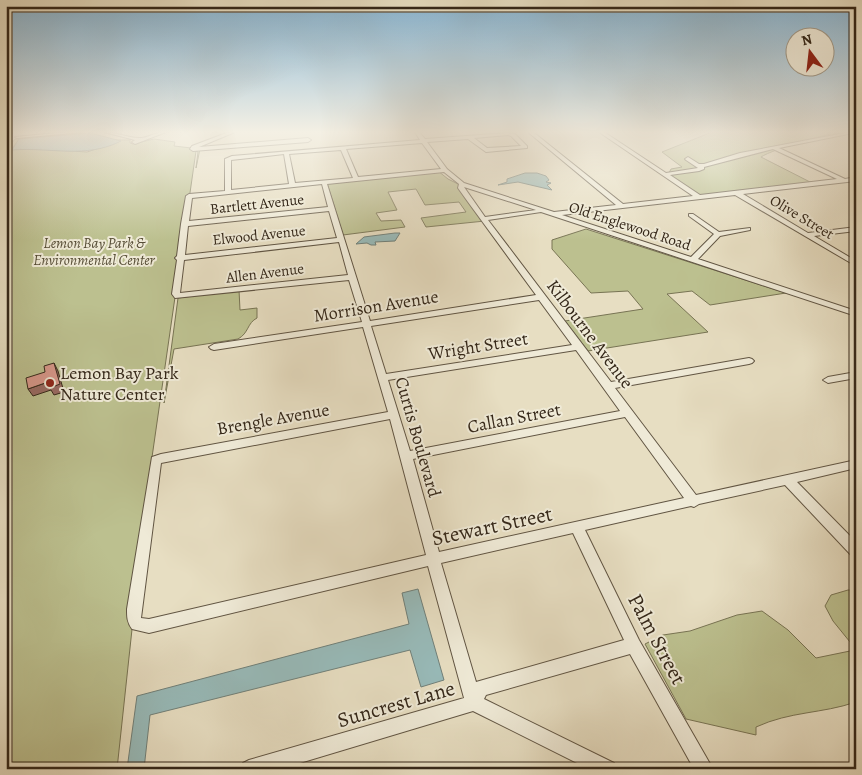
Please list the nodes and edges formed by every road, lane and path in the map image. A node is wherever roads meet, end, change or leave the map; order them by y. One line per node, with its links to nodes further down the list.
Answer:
1 (228, 168): 16 (street)
2 (289, 168): 15 (street)
3 (351, 168): 10 (street)
4 (574, 168): 19 (street)
5 (655, 168): 9 (street)
6 (701, 168): 9 (street)
7 (817, 168): 12 (street)
8 (445, 170): 10 (street); 14 (street, Old Englewood Road)
9 (665, 175): 18 (street)
10 (356, 179): 13 (street)
11 (856, 179): 12 (street)
12 (843, 180): 17 (street)
13 (324, 182): 15 (street); 20 (street, Curtis Boulevard)
14 (462, 184): 21 (street, Old Englewood Road); 24 (street, Kilbourne Avenue)
15 (292, 185): 16 (street)
16 (228, 191): 25 (street)
17 (735, 192): 18 (street); 29 (street, Olive Street)
18 (698, 197): 19 (street)
19 (621, 206): 22 (street)
20 (332, 209): 25 (street, Bartlett Avenue); 30 (street, Curtis Boulevard)
21 (541, 212): 22 (street, Old Englewood Road); 24 (street)
22 (550, 214): 32 (street, Old Englewood Road)
23 (691, 215): 28 (street)
24 (484, 219): 35 (street, Kilbourne Avenue)
25 (184, 224): 31 (street)
26 (748, 229): 28 (street)
27 (856, 229): 29 (street)
28 (718, 234): 32 (street)
29 (806, 235): 33 (street, Olive Street)
30 (342, 240): 31 (street, Elwood Avenue); 34 (street, Curtis Boulevard)
31 (180, 258): 34 (street, Allen Avenue)
32 (692, 261): 36 (street, Old Englewood Road)
33 (855, 264)
34 (352, 277): 37 (street, Curtis Boulevard)
35 (542, 298): 37 (street, Morrison Avenue); 39 (street, Kilbourne Avenue)
36 (856, 314)
37 (366, 324): 38 (street, Morrison Avenue); 42 (street, Curtis Boulevard)
38 (214, 347)
39 (579, 347): 42 (street, Wright Street); 44 (street, Kilbourne Avenue)
40 (749, 361): 44 (street)
41 (856, 375): 43 (street)
42 (382, 378): 46 (street, Curtis Boulevard)
43 (828, 380)
44 (609, 386): 45 (street, Kilbourne Avenue)
45 (629, 413): 47 (street, Callan Street); 50 (street, Kilbourne Avenue)
46 (394, 416): 47 (street, Curtis Boulevard); 54 (street, Brengle Avenue)
47 (406, 456): 53 (street, Curtis Boulevard)
48 (856, 464): 49 (street, Stewart Street)
49 (788, 480): 50 (street, Stewart Street); 52 (street)
50 (694, 502): 51 (street, Stewart Street)
51 (576, 528): 53 (street, Stewart Street); 55 (street, Palm Street)
52 (856, 551)
53 (434, 559): 54 (street, Stewart Street); 56 (street, Curtis Boulevard)
54 (137, 624)
55 (634, 645): 56 (street, Suncrest Lane); 59 (street, Palm Street)
56 (474, 703): 57 (street, Suncrest Lane); 58 (street)
57 (249, 769)
58 (608, 769)
59 (704, 769)

